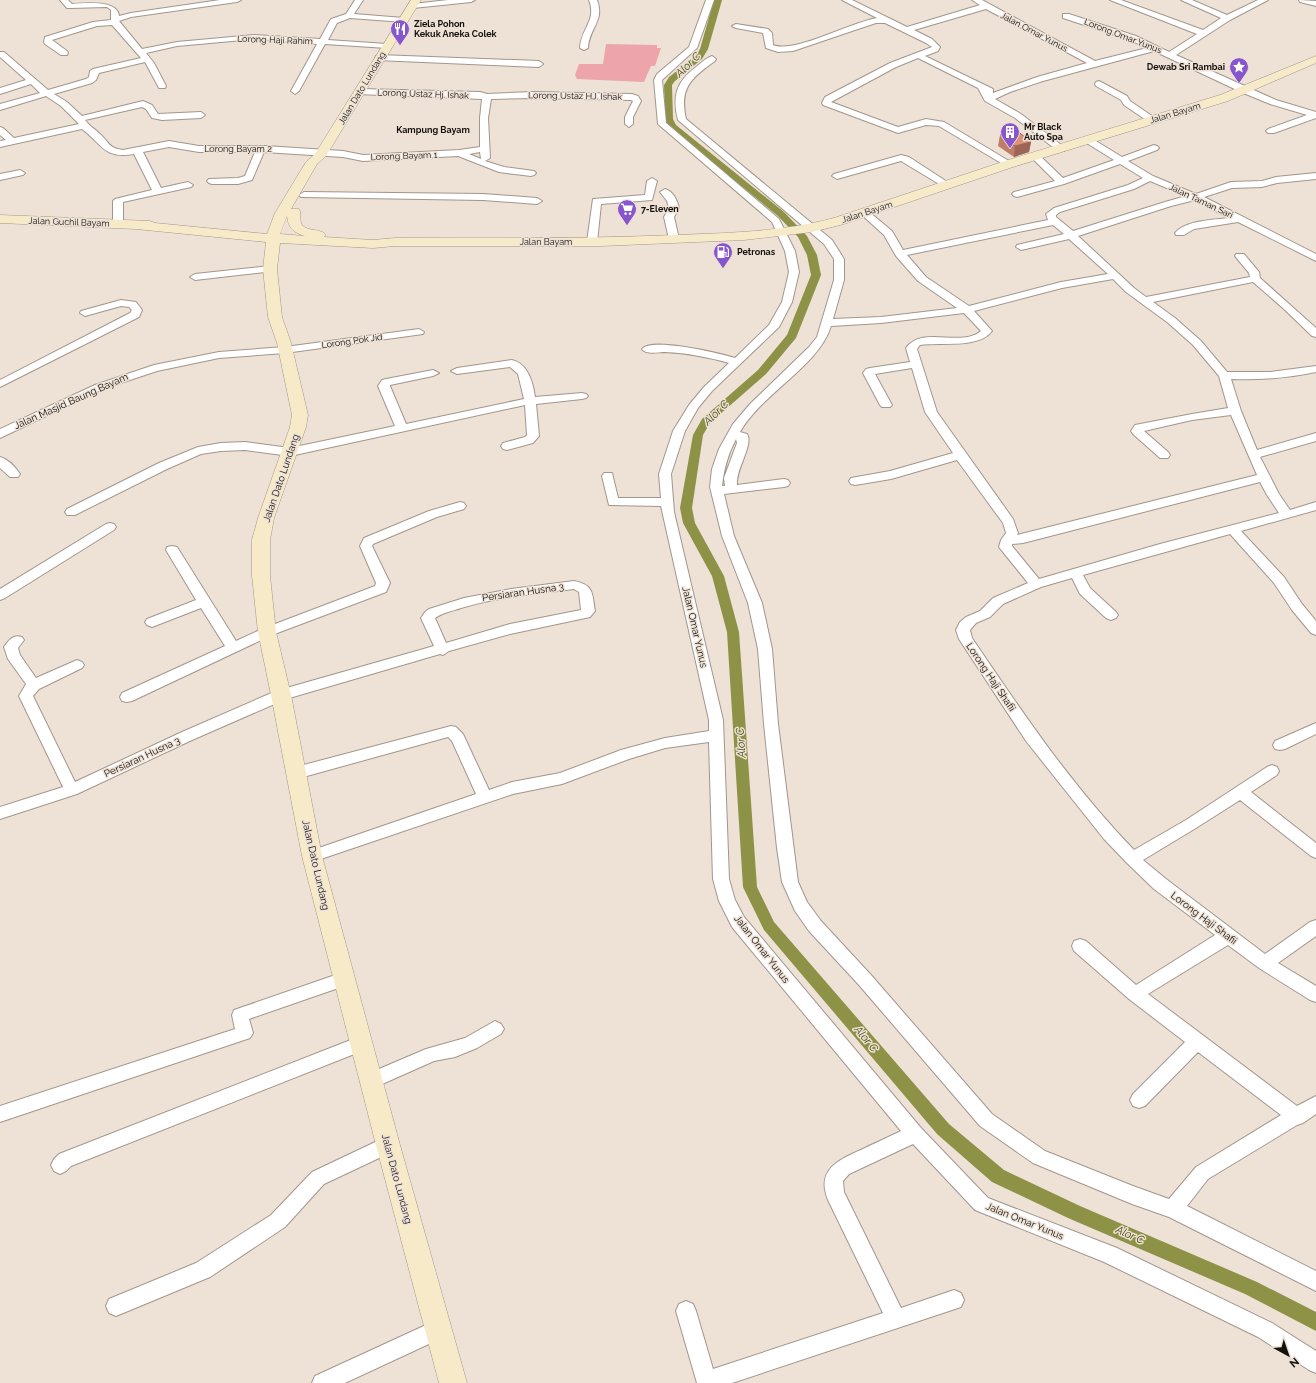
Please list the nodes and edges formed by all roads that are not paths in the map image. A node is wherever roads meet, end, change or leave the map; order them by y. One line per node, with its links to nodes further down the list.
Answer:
1 (64, 0): 21 (street)
2 (237, 0): 21 (street)
3 (360, 0): 16 (street)
4 (471, 0): 13 (street)
5 (593, 0): 27 (street)
6 (710, 0): 98 (street, Jalan Omar Yunus)
7 (846, 0): 20 (street)
8 (976, 0): 15 (street, Jalan Omar Yunus)
9 (1114, 0): 24 (street)
10 (1185, 0): 18 (street)
11 (1264, 0): 18 (street)
12 (1303, 0): 14 (street)
13 (414, 3): 19 (main road, Jalan Dato Lundang)
14 (1316, 4)
15 (986, 6): 23 (street); 39 (street, Jalan Omar Yunus)
16 (349, 16): 19 (street); 25 (street)
17 (1066, 16): 28 (street, Lorong Omar Yunus)
18 (1227, 18): 24 (street)
19 (404, 20): 26 (main road, Jalan Dato Lundang)
20 (887, 20): 22 (street); 23 (street)
21 (115, 21): 29 (street); 30 (street)
22 (736, 26)
23 (906, 30): 32 (street)
24 (1203, 33): 33 (street)
25 (322, 42): 26 (street, Lorong Haji Rahim); 29 (street, Lorong Haji Rahim); 45 (street)
26 (388, 46): 34 (main road, Jalan Dato Lundang)
27 (584, 48)
28 (1155, 48): 33 (street, Lorong Omar Yunus); 39 (street)
29 (140, 52): 36 (street)
30 (64, 53)
31 (1, 54): 40 (street, Lorong Bayam 2)
32 (918, 55): 48 (street); 71 (street)
33 (1170, 55): 43 (street, Lorong Omar Yunus)
34 (379, 58): 38 (street); 46 (main road, Jalan Dato Lundang)
35 (712, 58): 97 (street)
36 (147, 59): 42 (street); 47 (street)
37 (1316, 59): 43 (main road, Jalan Bayam)
38 (539, 64)
39 (1092, 64): 48 (street)
40 (32, 81): 44 (street); 47 (street, Lorong Bayam 2)
41 (1100, 84): 53 (street)
42 (162, 86)
43 (1244, 90): 52 (street, Lorong Omar Yunus); 53 (main road, Jalan Bayam)
44 (0, 91)
45 (295, 91)
46 (360, 92): 49 (street, Lorong Ustaz Hj. Ishak); 67 (main road, Jalan Dato Lundang)
47 (46, 93): 50 (street); 54 (street, Lorong Bayam 2)
48 (992, 96): 61 (street)
49 (486, 97): 55 (street, Lorong Ustaz HJ. Ishak); 64 (street)
50 (0, 107)
51 (201, 115): 54 (street)
52 (1316, 115): 57 (street)
53 (1152, 120): 58 (main road, Jalan Bayam)
54 (82, 122): 59 (street); 65 (street, Lorong Bayam 2)
55 (629, 124)
56 (0, 130): 59 (street)
57 (1271, 131)
58 (1088, 140): 61 (main road, Jalan Bayam); 69 (street, Jalan Taman Sari)
59 (12, 141): 60 (street)
60 (0, 144)
61 (1061, 148): 68 (main road, Jalan Bayam)
62 (1154, 148): 69 (street)
63 (261, 149): 65 (street, Lorong Bayam 2); 67 (street, Lorong Bayam 2); 78 (street)
64 (485, 149): 66 (street, Lorong Bayam 1); 70 (street)
65 (137, 150): 83 (street)
66 (459, 153): 67 (street, Lorong Bayam 1); 70 (street)
67 (321, 154): 86 (main road, Jalan Dato Lundang); 89 (main road, Jalan Dato Lundang)
68 (1035, 156): 71 (main road, Jalan Bayam); 80 (street)
69 (1122, 161): 76 (street, Jalan Taman Sari); 80 (street)
70 (481, 163): 73 (street)
71 (1009, 164): 82 (main road, Jalan Bayam)
72 (20, 173): 75 (street)
73 (531, 173)
74 (837, 176): 82 (street)
75 (0, 177)
76 (1150, 178): 87 (street, Jalan Taman Sari); 93 (street)
77 (1314, 178): 87 (street)
78 (212, 181)
79 (652, 181): 105 (street)
80 (1061, 182): 85 (street)
81 (188, 185): 83 (street)
82 (947, 185): 90 (main road, Jalan Bayam)
83 (157, 190): 94 (street)
84 (665, 192): 103 (street)
85 (1018, 194)
86 (304, 195): 88 (street); 89 (main road, Jalan Dato Lundang)
87 (1196, 197): 92 (street, Jalan Taman Sari); 101 (street)
88 (537, 201)
89 (288, 212): 96 (main road); 100 (main road, Jalan Dato Lundang); 104 (main road)
90 (865, 213): 97 (main road, Jalan Bayam); 107 (street)
91 (0, 218): 94 (main road, Jalan Guchil Bayam)
92 (1238, 219): 99 (street); 109 (street, Jalan Taman Sari)
93 (1054, 222): 101 (street); 107 (street)
94 (118, 224): 95 (main road, Jalan Guchil Bayam)
95 (138, 225): 96 (main road, Jalan Guchil Bayam); 102 (main road, Jalan Guchil Bayam)
96 (230, 228): 100 (main road, Jalan Guchil Bayam)
97 (810, 228): 98 (main road, Jalan Bayam); 117 (street)
98 (786, 232): 103 (main road, Jalan Bayam); 122 (street, Jalan Omar Yunus)
99 (1180, 233)
100 (278, 235): 102 (main road, Jalan Guchil Bayam); 104 (main road, Jalan Bayam); 110 (main road, Jalan Dato Lundang)
101 (1072, 236): 106 (street); 111 (street)
102 (254, 237): 110 (main road)
103 (674, 239): 105 (main road, Jalan Bayam)
104 (329, 240): 105 (main road, Jalan Bayam); 110 (main road)
105 (592, 242)
106 (1022, 247)
107 (900, 254): 115 (street)
108 (1240, 256): 113 (street)
109 (1316, 258)
110 (274, 262): 112 (street); 120 (main road, Jalan Dato Lundang)
111 (1116, 276): 114 (street); 115 (street)
112 (195, 277)
113 (1255, 279): 114 (street); 119 (street)
114 (1144, 300): 127 (street)
115 (967, 310): 117 (street); 123 (street)
116 (85, 312): 128 (street)
117 (827, 323): 147 (street)
118 (419, 332): 120 (street, Lorong Pok Jid)
119 (1316, 334)
120 (284, 346): 133 (street, Jalan Masjid Baung Bayam); 137 (main road, Jalan Dato Lundang)
121 (647, 349): 122 (street)
122 (738, 362): 148 (street, Jalan Omar Yunus)
123 (917, 364): 131 (street); 140 (street)
124 (1316, 369): 127 (street)
125 (457, 371): 130 (street)
126 (433, 373): 134 (street)
127 (1224, 375): 132 (street)
128 (0, 384)
129 (582, 396): 130 (street)
130 (530, 401): 134 (street); 136 (street)
131 (886, 404)
132 (1234, 411): 138 (street); 139 (street)
133 (3, 428)
134 (402, 428): 137 (street)
135 (1316, 437): 139 (street)
136 (507, 446)
137 (290, 452): 151 (street); 164 (main road, Jalan Dato Lundang)
138 (1164, 455)
139 (1254, 455): 144 (street)
140 (960, 456): 145 (street); 155 (street)
141 (0, 461): 142 (street)
142 (14, 474)
143 (608, 476): 148 (street)
144 (1265, 477): 152 (street); 155 (street)
145 (855, 481)
146 (784, 483): 147 (street)
147 (724, 490): 202 (street)
148 (667, 502): 173 (street, Jalan Omar Yunus)
149 (460, 506): 164 (street)
150 (1316, 506): 152 (street, Lorong Haji Shafii)
151 (71, 512)
152 (1287, 515): 154 (street, Lorong Haji Shafii)
153 (110, 527): 159 (street)
154 (1232, 529): 157 (street, Lorong Haji Shafii); 163 (street)
155 (1007, 540): 158 (street)
156 (172, 550): 160 (street)
157 (1076, 572): 158 (street, Lorong Haji Shafii); 161 (street)
158 (1036, 584): 183 (street, Lorong Haji Shafii)
159 (0, 595)
160 (203, 602): 162 (street); 166 (street)
161 (1111, 615)
162 (152, 622)
163 (1316, 630)
164 (267, 632): 166 (street); 170 (main road, Jalan Dato Lundang)
165 (17, 640): 169 (street)
166 (233, 648): 171 (street)
167 (443, 650): 167 (street, Persiaran Husna 3); 170 (street, Persiaran Husna 3)
168 (77, 665): 169 (street)
169 (34, 685): 177 (street)
170 (281, 695): 176 (main road, Jalan Dato Lundang); 177 (street, Persiaran Husna 3)
171 (127, 697)
172 (1316, 728): 174 (street)
173 (717, 736): 179 (street); 199 (street, Jalan Omar Yunus)
174 (1280, 744)
175 (1272, 771): 178 (street)
176 (296, 773): 179 (street); 182 (main road, Jalan Dato Lundang)
177 (72, 790): 180 (street, Persiaran Husna 3)
178 (1241, 792): 181 (street); 183 (street)
179 (485, 797): 182 (street)
180 (0, 813)
181 (1316, 852)
182 (312, 856): 188 (main road, Jalan Dato Lundang)
183 (1132, 859): 185 (street, Lorong Haji Shafii)
184 (1316, 927): 187 (street)
185 (1228, 936): 187 (street, Lorong Haji Shafii); 189 (street)
186 (1080, 946): 189 (street)
187 (1265, 962): 190 (street, Lorong Haji Shafii)
188 (344, 979): 193 (main road, Jalan Dato Lundang); 197 (street)
189 (1135, 994): 192 (street)
190 (1316, 995)
191 (495, 1029): 194 (street)
192 (1196, 1042): 195 (street); 198 (street)
193 (361, 1044): 194 (main road, Jalan Dato Lundang); 201 (street)
194 (371, 1081): 200 (main road, Jalan Dato Lundang)
195 (1140, 1100)
196 (1316, 1104): 198 (street)
197 (0, 1114)
198 (1297, 1117): 202 (street)
199 (915, 1134): 207 (street); 209 (street, Jalan Omar Yunus)
200 (388, 1145): 205 (street); 208 (main road, Jalan Dato Lundang)
201 (60, 1164)
202 (1173, 1209): 203 (street)
203 (1316, 1281)
204 (954, 1300): 207 (street)
205 (116, 1306)
206 (686, 1311): 210 (street)
207 (896, 1319): 210 (street)
208 (439, 1329): 211 (street); 212 (main road, Jalan Dato Lundang)
209 (1316, 1363)
210 (707, 1382)
211 (322, 1383)
212 (453, 1383)

